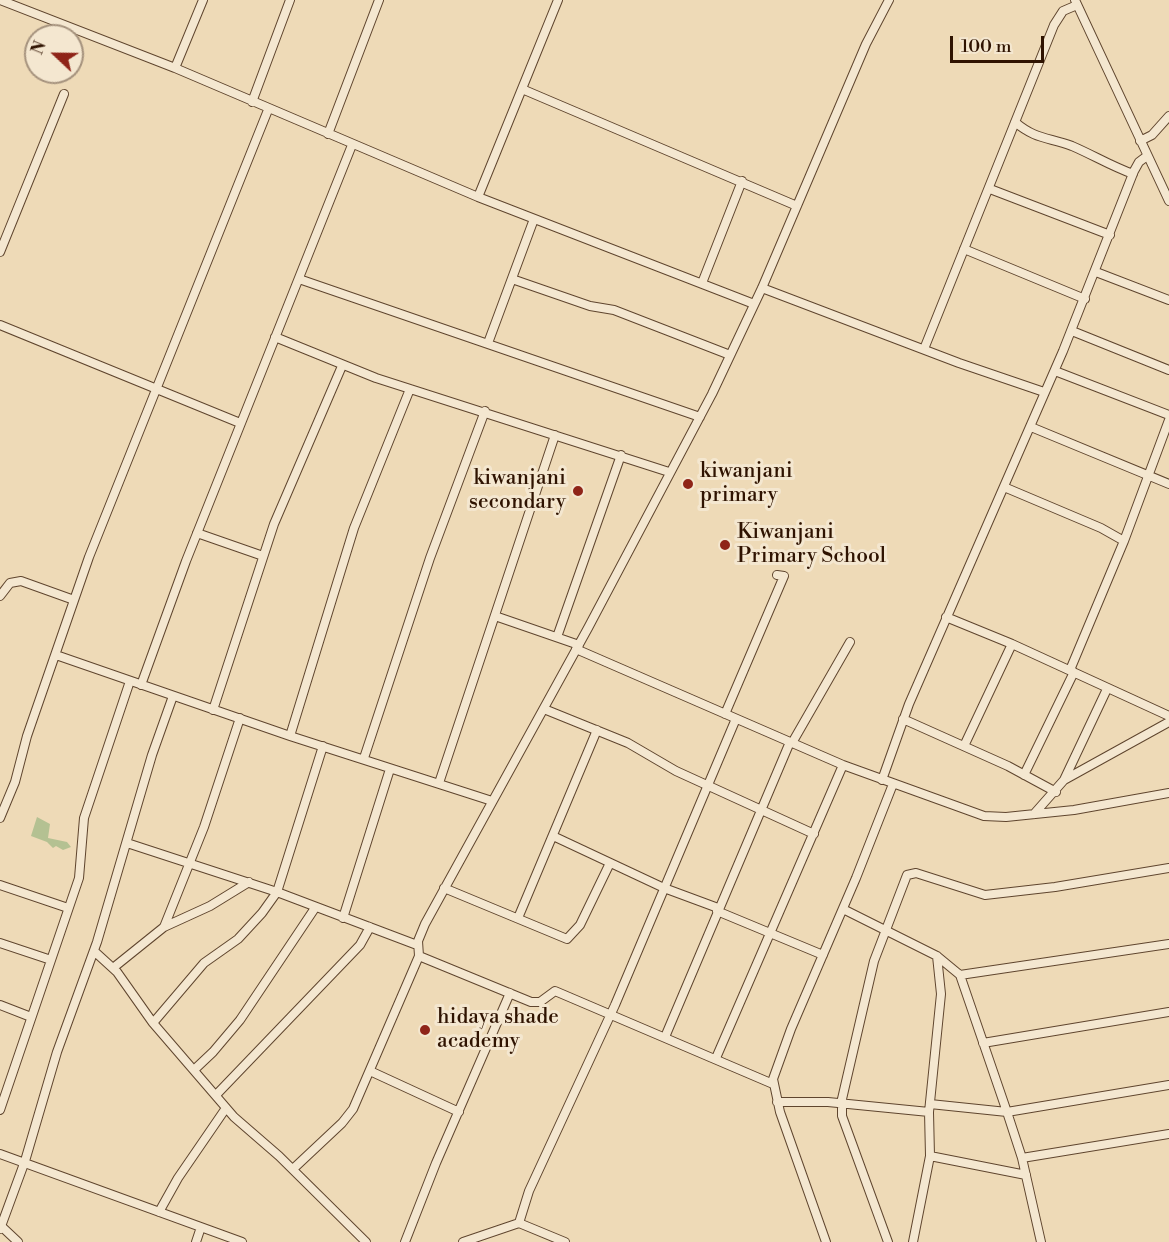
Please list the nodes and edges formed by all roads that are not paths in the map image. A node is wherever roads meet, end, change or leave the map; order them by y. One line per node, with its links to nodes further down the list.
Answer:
1 (0, 0): 8 (street)
2 (203, 0): 8 (street)
3 (291, 0): 11 (street)
4 (380, 0): 15 (street)
5 (558, 0): 9 (street)
6 (889, 0): 24 (street)
7 (1076, 2): 14 (street); 16 (street)
8 (175, 68): 11 (street)
9 (522, 89): 20 (street); 22 (street)
10 (64, 94): 28 (street)
11 (252, 102): 12 (street)
12 (268, 110): 15 (street); 47 (street)
13 (1169, 116): 16 (street)
14 (1015, 122): 19 (street); 21 (street)
15 (328, 134): 17 (street)
16 (1140, 141): 18 (street)
17 (352, 145): 22 (street); 30 (street)
18 (1147, 156): 19 (street); 23 (street)
19 (1133, 174): 26 (street)
20 (742, 181): 24 (street); 32 (street)
21 (990, 189): 26 (street); 27 (street)
22 (478, 197): 25 (street)
23 (1169, 201)
24 (797, 206): 33 (street)
25 (534, 219): 31 (street); 32 (street)
26 (1110, 235): 29 (street)
27 (964, 249): 34 (street); 41 (street)
28 (0, 252)
29 (1096, 272): 34 (street); 35 (street)
30 (299, 279): 39 (street); 40 (street)
31 (512, 279): 40 (street); 42 (street)
32 (702, 283): 36 (street)
33 (762, 288): 36 (street); 41 (street)
34 (1085, 299): 38 (street)
35 (1169, 300)
36 (754, 304): 42 (street)
37 (0, 325): 47 (street)
38 (1072, 331): 44 (street); 45 (street)
39 (275, 337): 43 (street); 52 (street)
40 (488, 343): 50 (street)
41 (924, 349): 48 (street)
42 (730, 355): 50 (street)
43 (342, 366): 46 (street); 62 (street)
44 (1169, 370)
45 (1055, 371): 48 (street); 51 (street)
46 (410, 389): 49 (street); 87 (street)
47 (156, 390): 52 (street); 65 (street)
48 (1044, 392): 53 (street)
49 (485, 411): 54 (street); 91 (street)
50 (700, 417): 56 (street)
51 (1169, 418): 57 (street)
52 (240, 423): 60 (street)
53 (1031, 427): 57 (street); 59 (street)
54 (555, 435): 55 (street); 66 (street)
55 (621, 455): 56 (street); 68 (street)
56 (669, 472): 71 (street)
57 (1148, 476): 58 (street); 61 (street)
58 (1169, 484)
59 (1004, 487): 61 (street); 67 (street)
60 (197, 533): 62 (street); 75 (street)
61 (1124, 541): 73 (street)
62 (263, 556): 79 (street)
63 (777, 575): 80 (street)
64 (0, 596): 65 (street)
65 (74, 600): 72 (street)
66 (495, 616): 68 (street); 97 (street)
67 (946, 617): 70 (street); 83 (street)
68 (557, 637): 71 (street)
69 (850, 642): 88 (street)
70 (1012, 644): 73 (street); 90 (street)
71 (577, 647): 78 (street); 80 (street)
72 (57, 655): 74 (street); 105 (street)
73 (1072, 671): 76 (street); 94 (street)
74 (130, 681): 75 (street); 117 (street)
75 (141, 685): 77 (street)
76 (1107, 689): 81 (street); 96 (street)
77 (173, 696): 79 (street); 108 (street)
78 (544, 709): 86 (street); 102 (street)
79 (213, 710): 82 (street)
80 (725, 714): 84 (street)
81 (1169, 716)
82 (240, 718): 87 (street); 110 (street)
83 (903, 719): 90 (street); 95 (street)
84 (735, 721): 88 (street); 99 (street)
85 (1169, 722): 96 (street)
86 (597, 730): 99 (street); 107 (street)
87 (290, 736): 89 (street)
88 (791, 743): 92 (street); 103 (street)
89 (323, 746): 91 (street); 116 (street)
90 (964, 746): 94 (street)
91 (364, 758): 93 (street)
92 (843, 765): 95 (street); 106 (street)
93 (390, 769): 97 (street); 121 (street)
94 (1024, 775): 100 (street)
95 (882, 780): 98 (street)
96 (1064, 780): 100 (street)
97 (439, 783): 102 (street)
98 (893, 784): 104 (street); 119 (street)
99 (709, 786): 103 (street); 115 (street)
100 (1056, 792): 104 (street)
101 (1169, 793): 104 (street)
102 (492, 801): 114 (street)
103 (761, 808): 106 (street); 120 (street)
104 (1034, 814)
105 (0, 818)
106 (814, 834): 126 (street)
107 (553, 836): 109 (street); 122 (street)
108 (127, 843): 110 (street); 130 (street)
109 (610, 863): 115 (street); 122 (street)
110 (189, 864): 112 (street); 123 (street)
111 (1169, 868): 125 (street)
112 (249, 882): 116 (street); 123 (street)
113 (0, 885): 117 (street)
114 (444, 888): 122 (street); 129 (street)
115 (664, 888): 120 (street); 140 (street)
116 (277, 892): 118 (street); 142 (street)
117 (68, 908): 134 (street)
118 (315, 908): 121 (street); 146 (street)
119 (843, 909): 125 (street); 131 (street)
120 (717, 910): 126 (street); 143 (street)
121 (343, 918): 124 (street)
122 (518, 918)
123 (164, 927): 135 (street)
124 (370, 927): 129 (street); 150 (street)
125 (884, 930): 133 (street); 152 (street)
126 (770, 932): 131 (street); 145 (street)
127 (0, 943): 134 (street)
128 (1169, 944): 136 (street)
129 (417, 945): 132 (street)
130 (94, 951): 135 (street); 162 (street)
131 (823, 955): 148 (street)
132 (419, 956): 137 (street); 147 (street)
133 (937, 956): 136 (street); 154 (street)
134 (51, 960): 141 (street)
135 (113, 968): 142 (street)
136 (960, 975): 144 (street)
137 (510, 993): 140 (street); 156 (street)
138 (0, 1005): 141 (street)
139 (1169, 1012): 144 (street)
140 (611, 1014): 143 (street); 166 (street)
141 (31, 1017): 155 (street)
142 (153, 1023): 146 (street)
143 (665, 1037): 145 (street)
144 (983, 1043): 157 (street)
145 (716, 1058): 148 (street)
146 (195, 1068): 150 (street)
147 (370, 1071): 156 (street); 163 (street)
148 (773, 1084): 151 (street)
149 (1169, 1085): 157 (street)
150 (216, 1095): 153 (street)
151 (777, 1102): 152 (street); 176 (street)
152 (842, 1105): 154 (street); 177 (street)
153 (226, 1108): 163 (street); 165 (street)
154 (930, 1108): 157 (street); 160 (street)
155 (0, 1110)
156 (459, 1112): 173 (street)
157 (1007, 1112): 161 (street)
158 (1169, 1134): 161 (street)
159 (0, 1154): 162 (street)
160 (930, 1156): 164 (street); 178 (street)
161 (1022, 1158): 164 (street)
162 (24, 1161): 165 (street); 168 (street)
163 (293, 1169): 172 (street)
164 (1026, 1175): 179 (street)
165 (159, 1212): 167 (street)
166 (519, 1224): 174 (street); 175 (street)
167 (201, 1227): 170 (street); 171 (street)
168 (1, 1228): 169 (street)
169 (18, 1242)
170 (196, 1242)
171 (242, 1242)
172 (366, 1242)
173 (405, 1242)
174 (463, 1242)
175 (565, 1242)
176 (826, 1242)
177 (888, 1242)
178 (913, 1242)
179 (1041, 1242)

